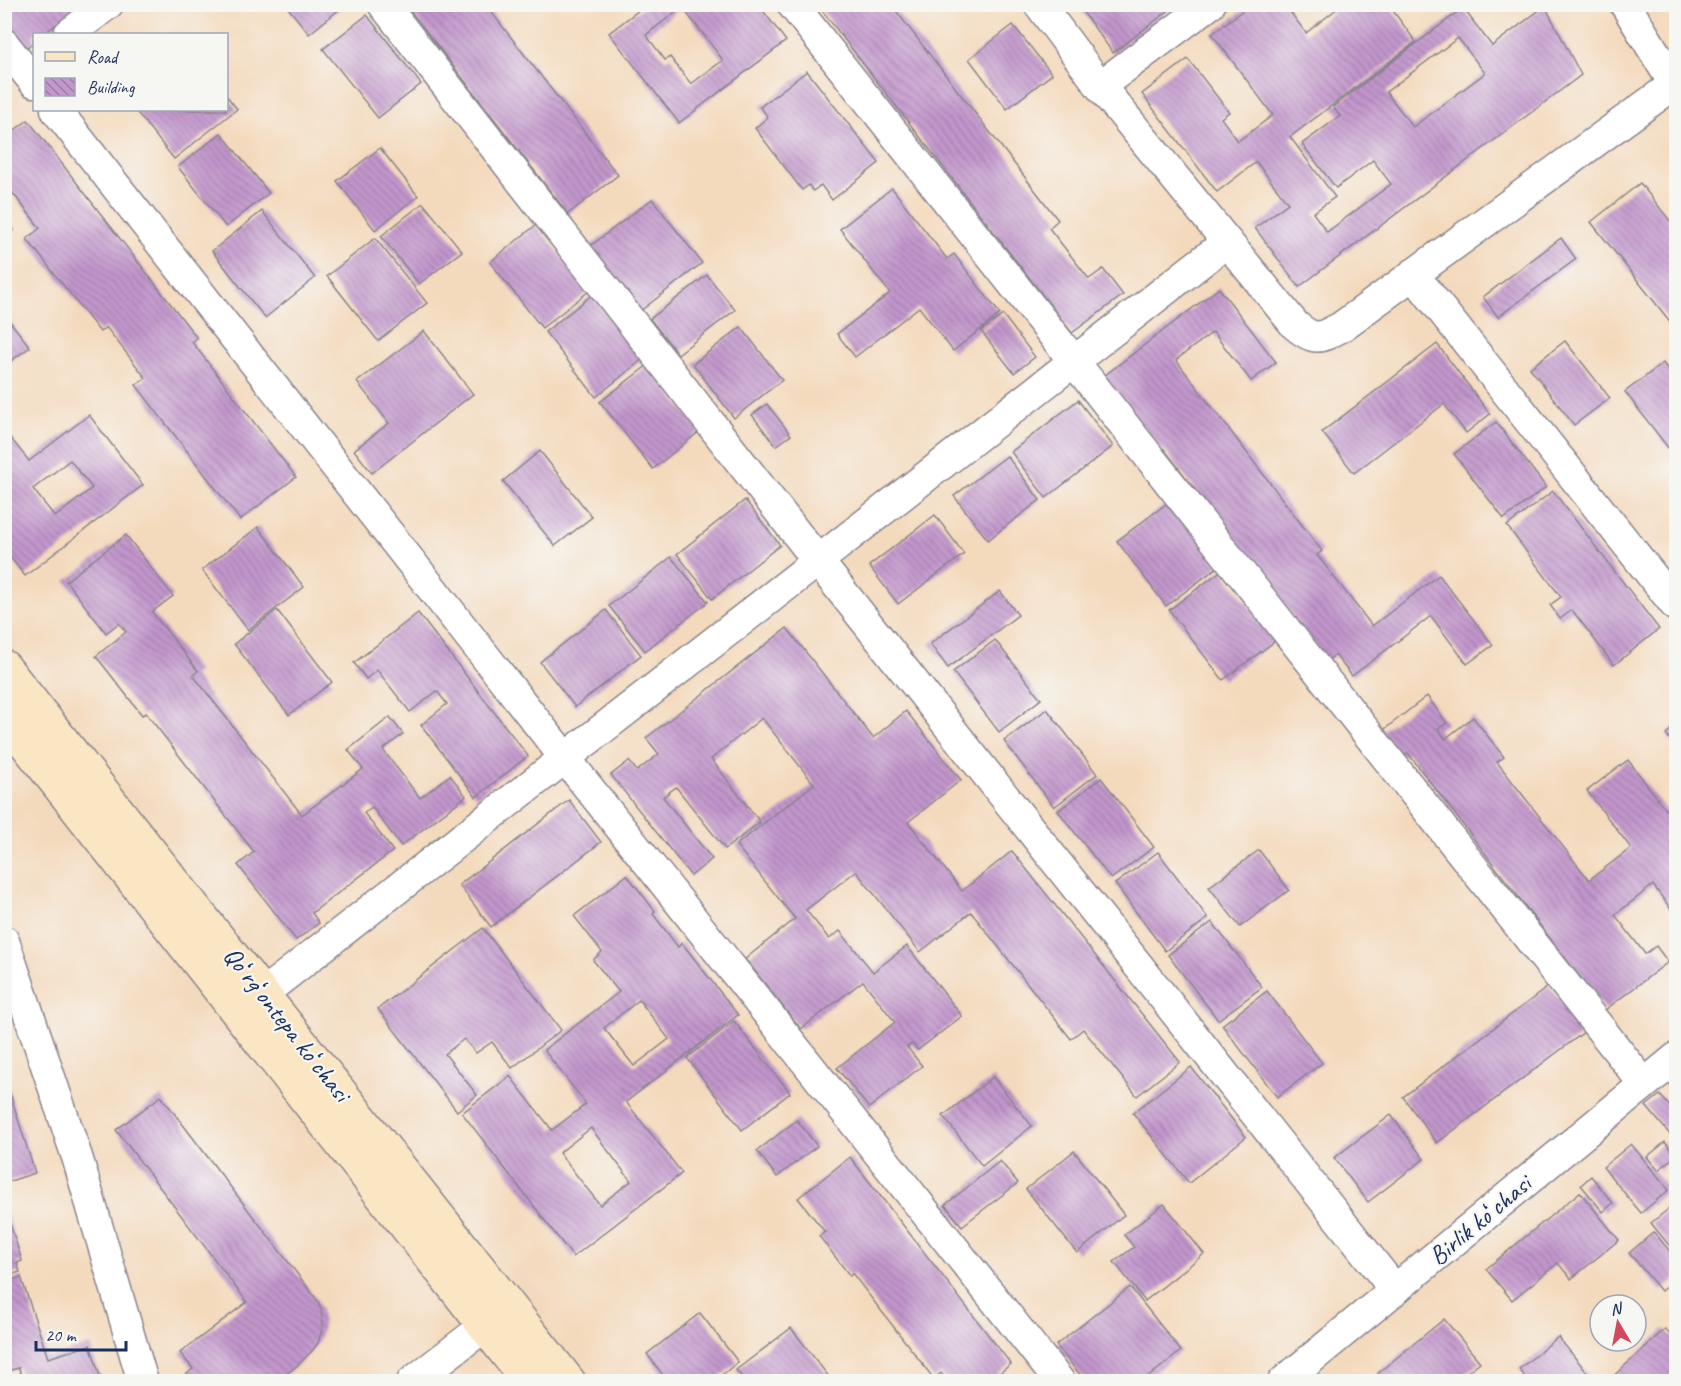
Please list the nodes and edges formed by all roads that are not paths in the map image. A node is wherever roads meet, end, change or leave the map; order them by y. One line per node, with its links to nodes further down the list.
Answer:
1 (108, 4): 7 (street)
2 (383, 4): 16 (street)
3 (792, 4): 15 (street)
4 (1039, 4): 11 (street)
5 (1210, 4): 11 (street)
6 (1625, 4): 10 (street)
7 (70, 33)
8 (4, 44): 9 (street)
9 (25, 74)
10 (1676, 85): 14 (street)
11 (1100, 86): 13 (street)
12 (57, 111): 20 (street)
13 (1227, 242): 14 (street); 15 (street)
14 (1413, 274): 17 (street)
15 (1074, 362): 16 (street); 24 (street)
16 (818, 561): 20 (street); 25 (street)
17 (1677, 606)
18 (4, 667): 22 (main road, Qoʻrgʻontepa koʻchasi)
19 (4, 716): 22 (main road, Qoʻrgʻontepa koʻchasi)
20 (565, 758): 22 (street); 31 (street)
21 (4, 941): 27 (street)
22 (250, 1003): 26 (main road, Qoʻrgʻontepa koʻchasi); 30 (main road, Qoʻrgʻontepa koʻchasi)
23 (1677, 1058): 24 (street, Birlik koʻchasi)
24 (1644, 1084): 25 (street, Birlik koʻchasi)
25 (1395, 1290): 32 (street, Birlik koʻchasi)
26 (485, 1326): 28 (street); 29 (main road, Qoʻrgʻontepa koʻchasi)
27 (143, 1382)
28 (412, 1382)
29 (529, 1382)
30 (569, 1382)
31 (1060, 1382)
32 (1284, 1382)

